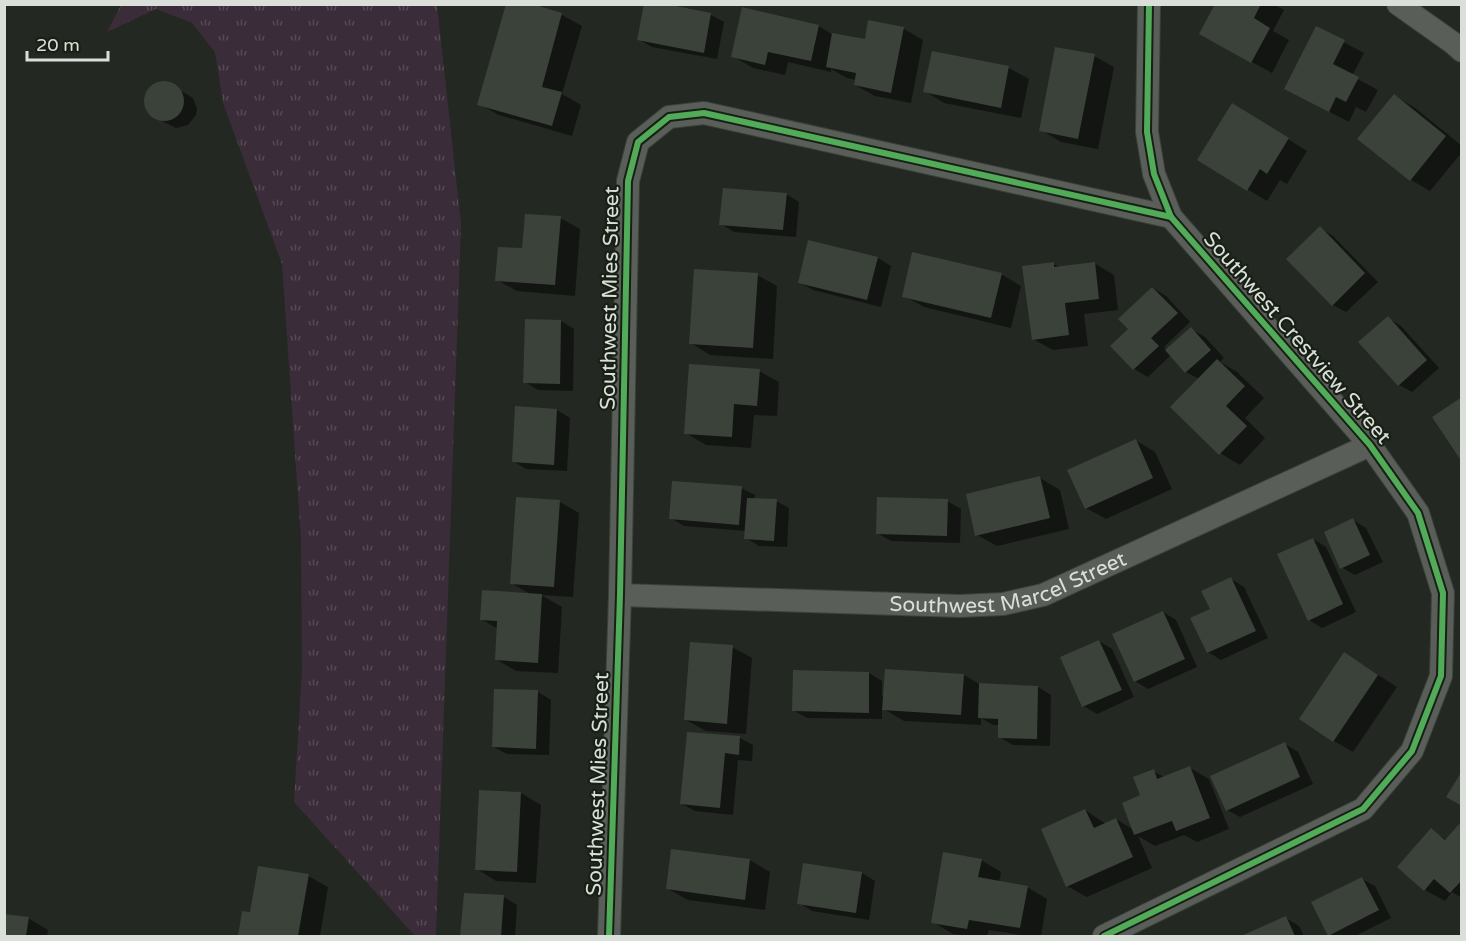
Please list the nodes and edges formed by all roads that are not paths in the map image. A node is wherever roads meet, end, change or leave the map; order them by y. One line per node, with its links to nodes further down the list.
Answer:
1 (1149, 4): 4 (street, Southwest Crestview Street)
2 (1398, 4): 3 (street)
3 (1461, 51)
4 (1171, 217): 5 (street, Southwest Crestview Street); 6 (street, Southwest Mies Street)
5 (1370, 445): 6 (street, Southwest Marcel Street); 8 (street, Southwest Crestview Street)
6 (620, 595): 7 (street, Southwest Mies Street)
7 (609, 936)
8 (1104, 936)

